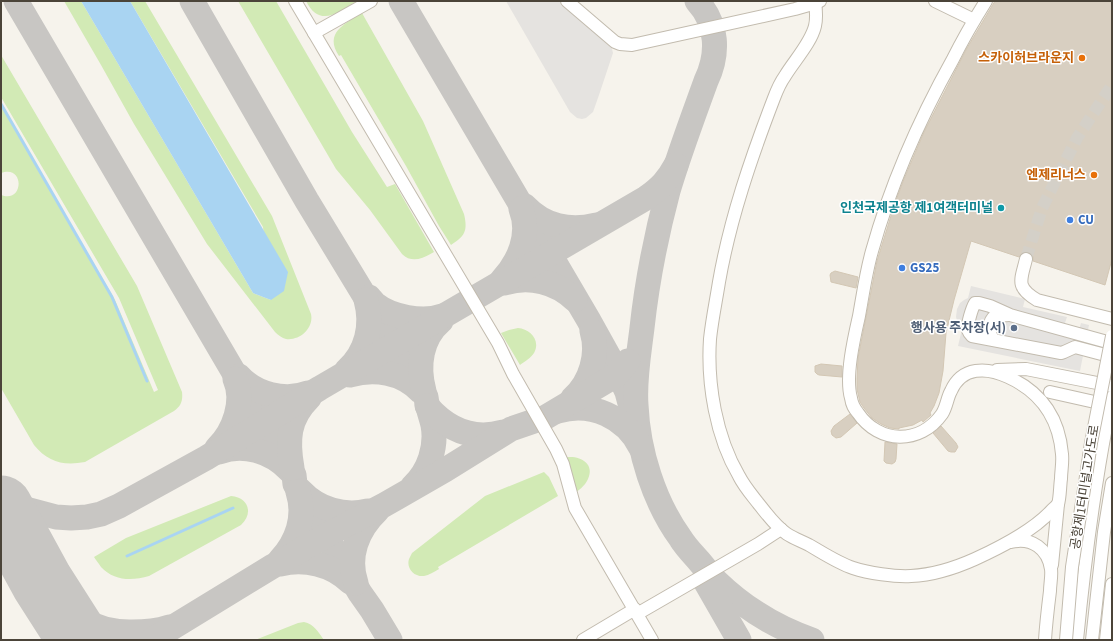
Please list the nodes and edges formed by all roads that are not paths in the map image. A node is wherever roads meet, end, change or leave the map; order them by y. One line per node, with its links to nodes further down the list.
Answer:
1 (296, 1): 8 (street)
2 (371, 1): 8 (street)
3 (567, 1): 6 (street)
4 (935, 1): 7 (street)
5 (986, 1): 7 (street)
6 (817, 2): 23 (street)
7 (974, 20): 15 (street)
8 (314, 33): 27 (street)
9 (1026, 259): 11 (street)
10 (1010, 315): 12 (street); 12 (street); 13 (street)
11 (1112, 319)
12 (994, 340): 14 (street)
13 (1111, 340): 14 (street, 공항제1터미널고가도로, bridge)
14 (1109, 356): 31 (street, 공항제1터미널고가도로, bridge)
15 (990, 370): 16 (street); 20 (street)
16 (1057, 376): 17 (street); 18 (street)
17 (1112, 386)
18 (1050, 392): 19 (street); 20 (street)
19 (1111, 401): 32 (street)
20 (1043, 403): 22 (street)
21 (1112, 484): 33 (street, 공항제1터미널고가도로)
22 (1058, 504): 24 (street); 25 (street)
23 (781, 529): 24 (street); 27 (street)
24 (1006, 543): 25 (street)
25 (1052, 570): 30 (street)
26 (1112, 584): 34 (street)
27 (636, 612): 28 (street); 29 (street)
28 (583, 640)
29 (652, 640)
30 (1045, 640)
31 (1066, 640)
32 (1077, 640)
33 (1092, 640)
34 (1106, 640)

